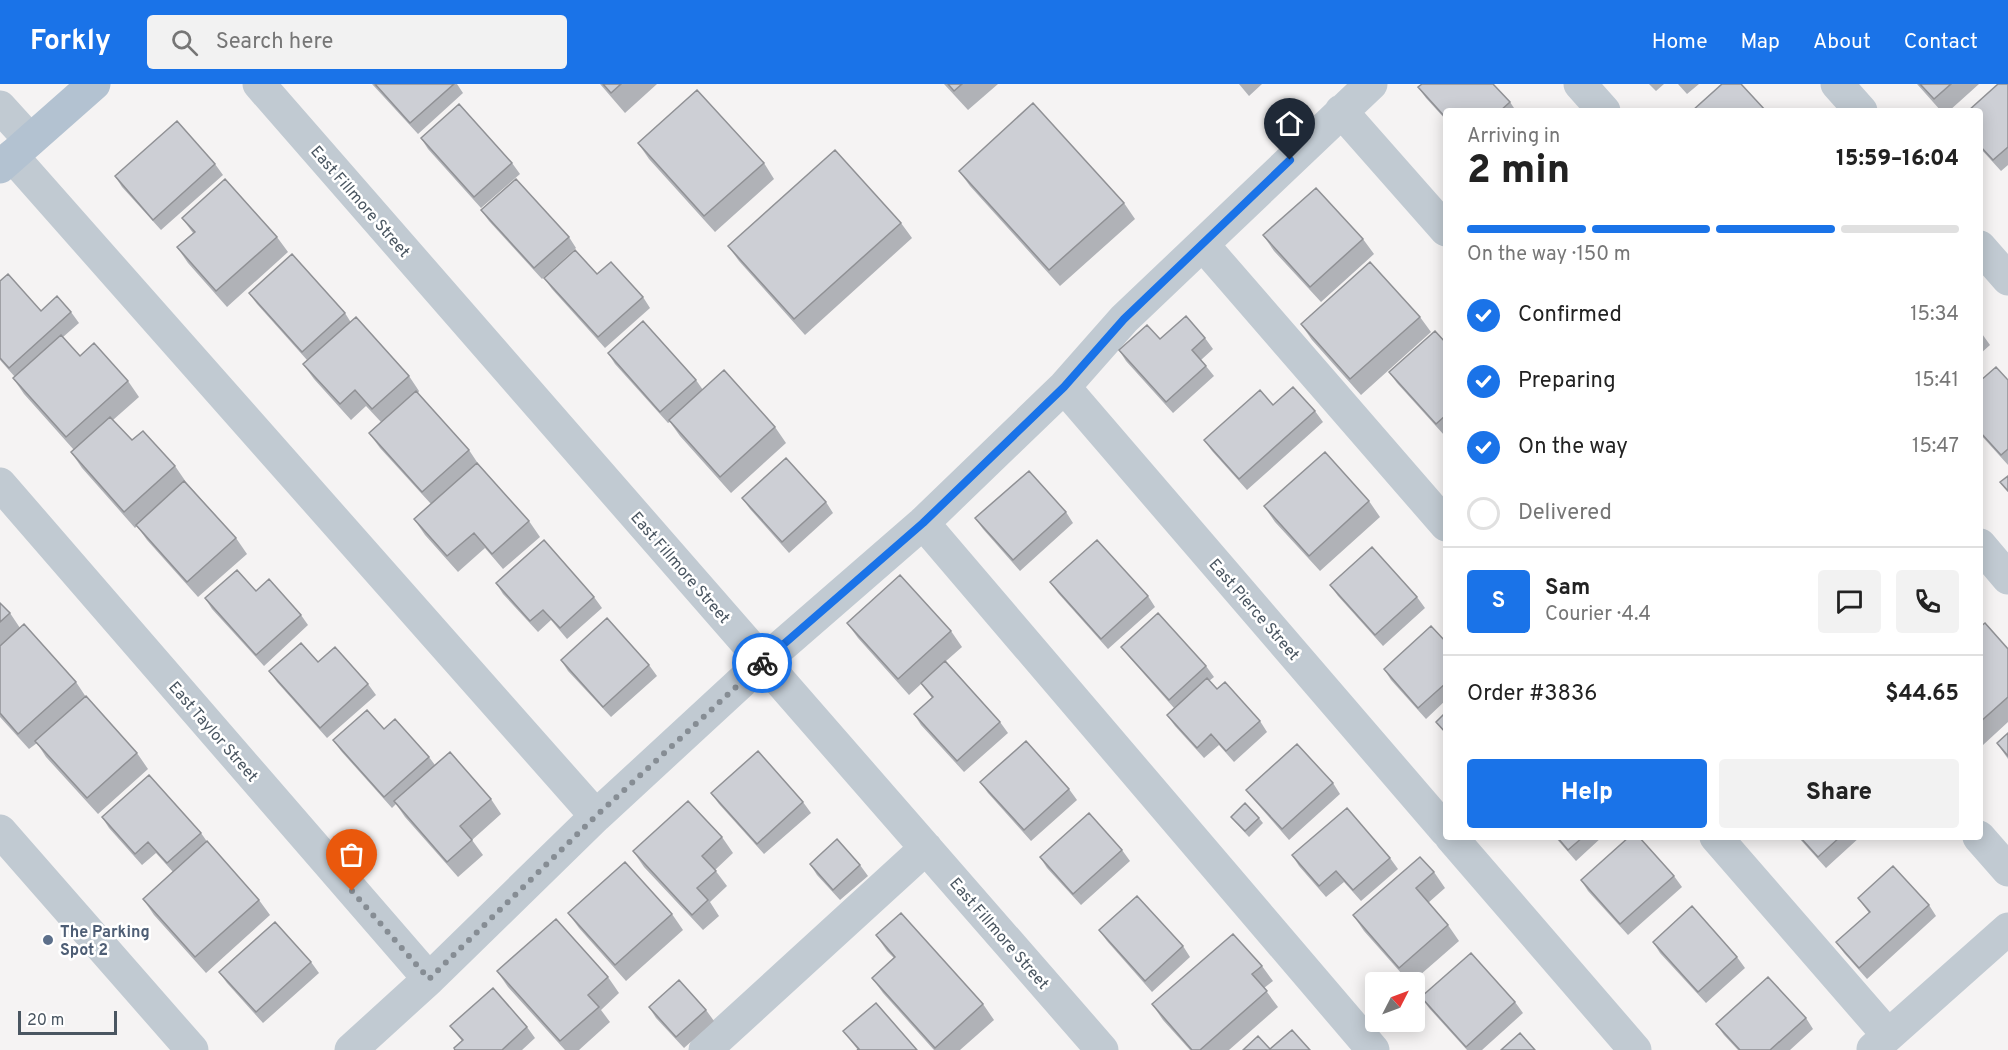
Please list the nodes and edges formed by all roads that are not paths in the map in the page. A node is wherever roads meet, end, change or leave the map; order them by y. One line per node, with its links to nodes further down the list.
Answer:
1 (94, 84): 10 (main road)
2 (259, 84): 21 (street, East Fillmore Street)
3 (1371, 84): 9 (street)
4 (1581, 84): 7 (street)
5 (1837, 84): 8 (street)
6 (0, 107): 10 (street)
7 (1601, 108)
8 (1857, 108)
9 (1341, 111): 11 (street); 12 (street)
10 (14, 154): 22 (street)
11 (1443, 227)
12 (1203, 245): 15 (street); 17 (street)
13 (1983, 250): 14 (street)
14 (2008, 279)
15 (1064, 387): 18 (street); 23 (street, East Pierce Street)
16 (0, 484): 31 (street, East Taylor Street)
17 (1443, 522)
18 (923, 523): 21 (street); 37 (street)
19 (1983, 549): 20 (street)
20 (2008, 578)
21 (763, 662): 22 (street); 28 (street, East Fillmore Street)
22 (596, 816): 31 (street)
23 (1443, 828)
24 (0, 831): 34 (street)
25 (1454, 840): 38 (street)
26 (1718, 840): 32 (street)
27 (1982, 840): 29 (street)
28 (926, 848): 33 (street, East Fillmore Street); 36 (street)
29 (2008, 870)
30 (2008, 929): 32 (street)
31 (429, 979): 35 (street)
32 (1880, 1043)
33 (1096, 1048)
34 (192, 1050)
35 (351, 1050)
36 (705, 1050)
37 (1373, 1050)
38 (1635, 1050)

